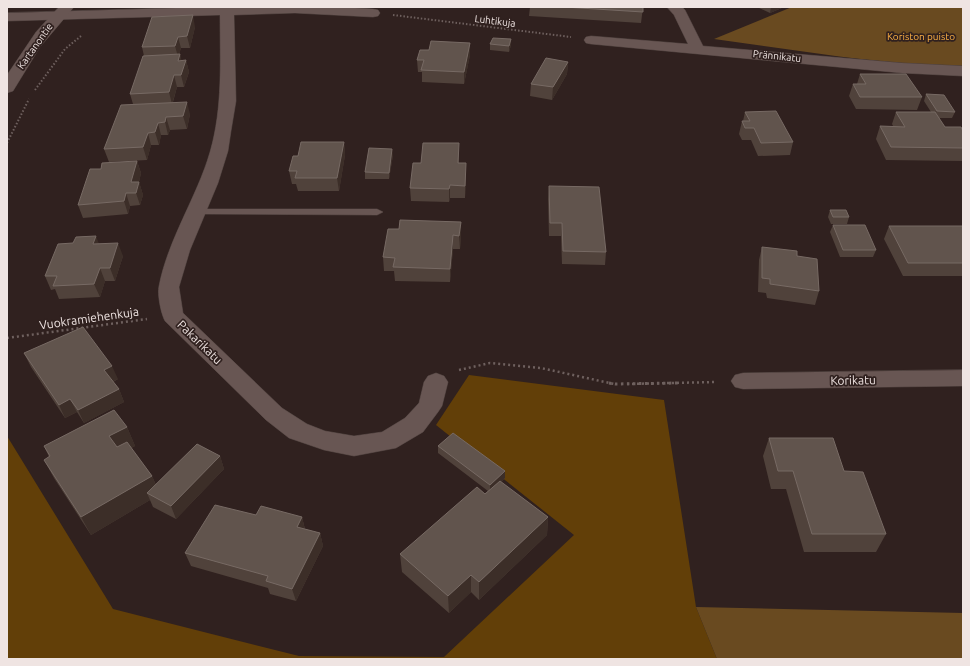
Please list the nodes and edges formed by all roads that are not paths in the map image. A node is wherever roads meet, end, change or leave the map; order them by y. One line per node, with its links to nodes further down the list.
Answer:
1 (674, 7): 7 (street)
2 (228, 9): 3 (street); 4 (street); 10 (street, Pakarikatu)
3 (63, 11): 5 (street); 9 (street, Kartanontie)
4 (373, 13)
5 (7, 17)
6 (591, 40): 7 (street, Prännikatu)
7 (697, 48): 8 (street, Prännikatu)
8 (963, 71)
9 (7, 88)
10 (197, 212): 11 (lane); 14 (street, Pakarikatu)
11 (377, 212)
12 (963, 378): 13 (street, Korikatu)
13 (743, 381)
14 (436, 382)

